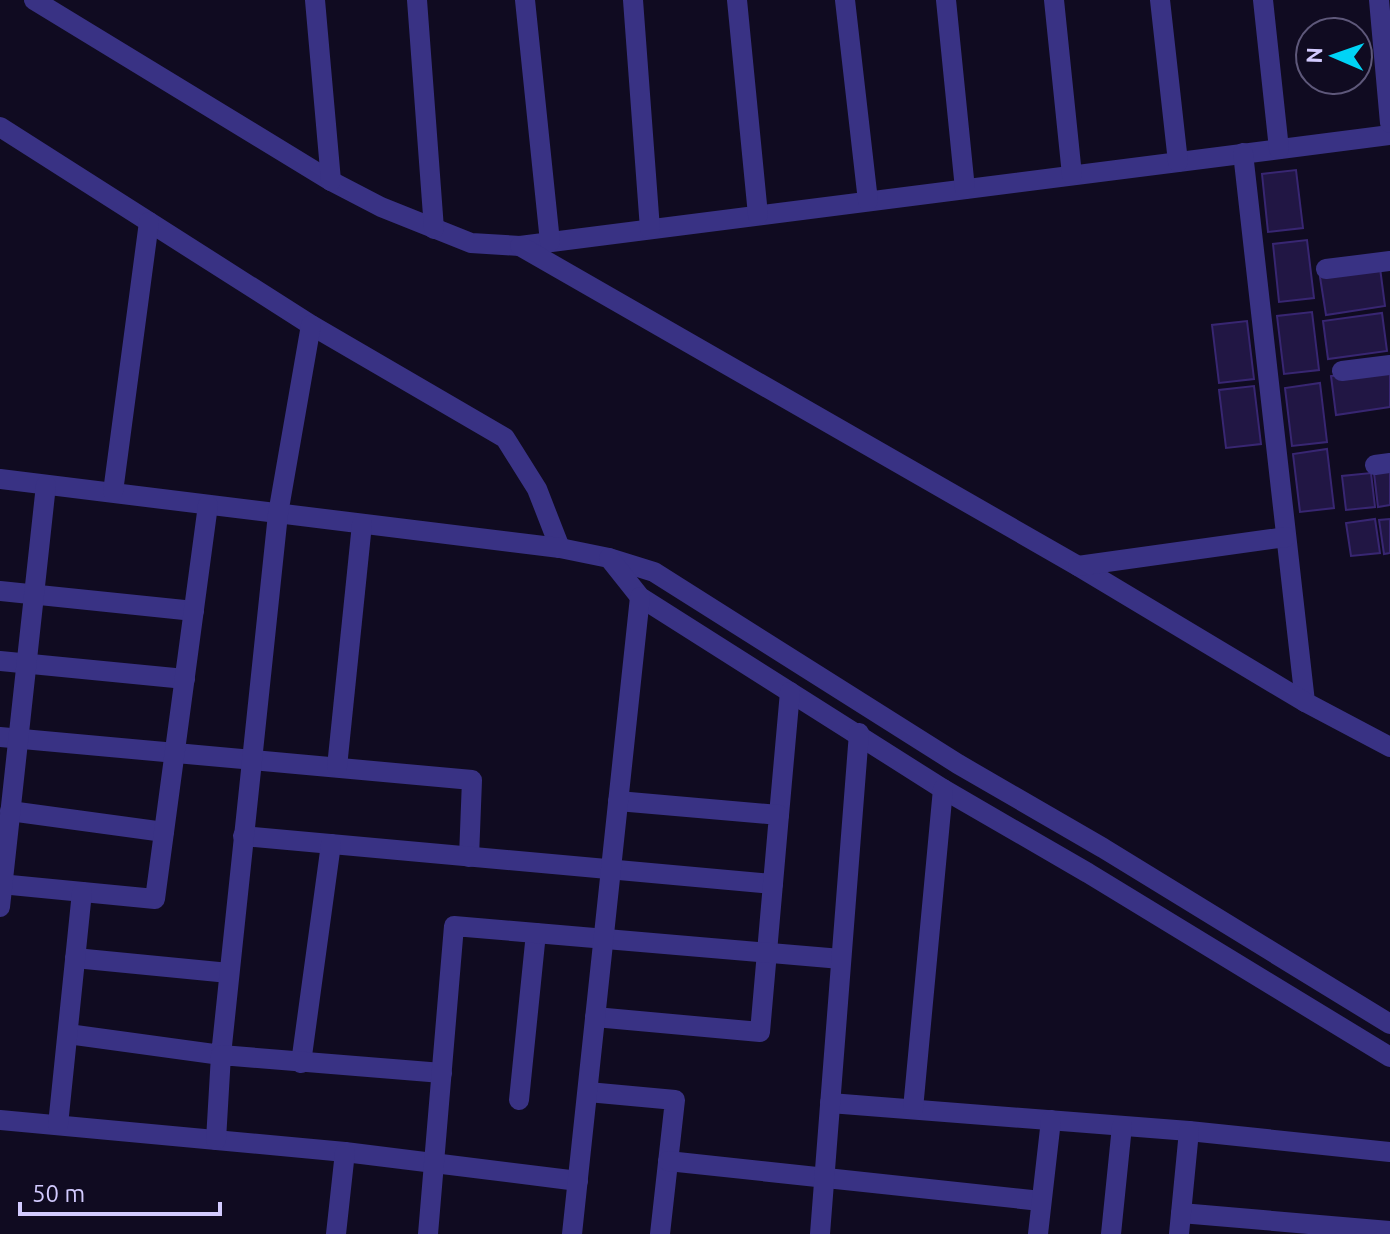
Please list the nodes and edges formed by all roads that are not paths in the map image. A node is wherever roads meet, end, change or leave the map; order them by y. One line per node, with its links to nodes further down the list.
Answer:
1 (34, 0): 20 (street)
2 (315, 0): 20 (street)
3 (417, 0): 25 (street)
4 (525, 0): 27 (street)
5 (633, 0): 26 (street)
6 (737, 0): 23 (street)
7 (845, 0): 22 (street)
8 (946, 0): 21 (street)
9 (1054, 0): 19 (street)
10 (1160, 0): 18 (street)
11 (1263, 0): 16 (street)
12 (1379, 0): 13 (street)
13 (1390, 123)
14 (0, 127): 24 (street)
15 (1390, 135): 16 (street)
16 (1279, 149): 17 (street)
17 (1243, 153): 18 (street); 40 (street)
18 (1178, 162): 19 (street)
19 (1072, 175): 21 (street)
20 (331, 181): 25 (street)
21 (965, 189): 22 (street)
22 (868, 201): 23 (street)
23 (758, 215): 26 (street)
24 (149, 222): 31 (street); 36 (street)
25 (434, 229): 28 (street)
26 (650, 229): 27 (street)
27 (550, 242): 28 (street)
28 (520, 246): 43 (street)
29 (1390, 261): 30 (street)
30 (1326, 269)
31 (311, 325): 38 (street); 41 (street)
32 (1390, 365): 33 (street)
33 (1342, 371)
34 (0, 479): 35 (street)
35 (46, 485): 36 (street); 45 (street)
36 (113, 492): 37 (street)
37 (208, 505): 38 (street); 47 (street)
38 (278, 514): 39 (street); 57 (street)
39 (362, 524): 41 (street); 58 (street)
40 (1286, 537): 43 (street); 52 (street)
41 (560, 548): 42 (street)
42 (609, 558): 46 (street); 79 (street)
43 (1078, 566): 52 (street)
44 (0, 591): 45 (street)
45 (33, 596): 47 (street); 49 (street)
46 (640, 597): 51 (street); 60 (street)
47 (194, 611): 50 (street)
48 (0, 661): 49 (street)
49 (26, 663): 50 (street); 54 (street)
50 (185, 679): 56 (street)
51 (790, 692): 53 (street); 62 (street)
52 (1305, 702): 55 (street)
53 (859, 733): 59 (street); 76 (street)
54 (8, 738): 56 (street); 61 (street)
55 (1390, 747)
56 (174, 753): 57 (street); 63 (street)
57 (250, 760): 58 (street); 64 (street)
58 (337, 767): 66 (street)
59 (943, 789): 82 (street); 88 (street)
60 (618, 801): 62 (street); 67 (street)
61 (10, 811): 63 (street); 68 (street)
62 (779, 815): 69 (street)
63 (164, 832): 70 (street)
64 (243, 836): 65 (street); 77 (street)
65 (331, 844): 66 (street); 83 (street)
66 (469, 857): 67 (street)
67 (611, 870): 69 (street); 73 (street)
68 (1, 884): 70 (street); 71 (street)
69 (773, 884): 74 (street)
70 (82, 892): 75 (street)
71 (0, 907)
72 (536, 933): 73 (street); 84 (street); 86 (street)
73 (604, 939): 74 (street); 78 (street)
74 (767, 952): 76 (street); 78 (street)
75 (75, 958): 77 (street); 80 (street)
76 (841, 959): 87 (street)
77 (229, 973): 81 (street)
78 (595, 1017): 85 (street)
79 (1390, 1024)
80 (68, 1034): 81 (street); 91 (street)
81 (221, 1055): 83 (street); 94 (street)
82 (1390, 1057)
83 (301, 1063): 84 (street)
84 (442, 1073): 98 (street)
85 (588, 1092): 97 (street); 100 (street)
86 (519, 1100)
87 (830, 1103): 88 (street); 99 (street)
88 (913, 1109): 90 (street)
89 (0, 1120): 91 (street)
90 (1051, 1120): 92 (street); 101 (street)
91 (58, 1125): 94 (street)
92 (1122, 1126): 93 (street); 111 (street)
93 (1189, 1131): 96 (street); 102 (street)
94 (216, 1140): 95 (street)
95 (345, 1152): 98 (street); 105 (street)
96 (1390, 1152)
97 (668, 1161): 99 (street); 108 (street)
98 (434, 1162): 100 (street); 106 (street)
99 (824, 1180): 101 (street); 109 (street)
100 (578, 1181): 107 (street)
101 (1041, 1201): 110 (street)
102 (1181, 1213): 103 (street); 112 (street)
103 (1248, 1227): 104 (street)
104 (1390, 1231)
105 (336, 1234)
106 (428, 1234)
107 (572, 1234)
108 (660, 1234)
109 (820, 1234)
110 (1038, 1234)
111 (1111, 1234)
112 (1179, 1234)

